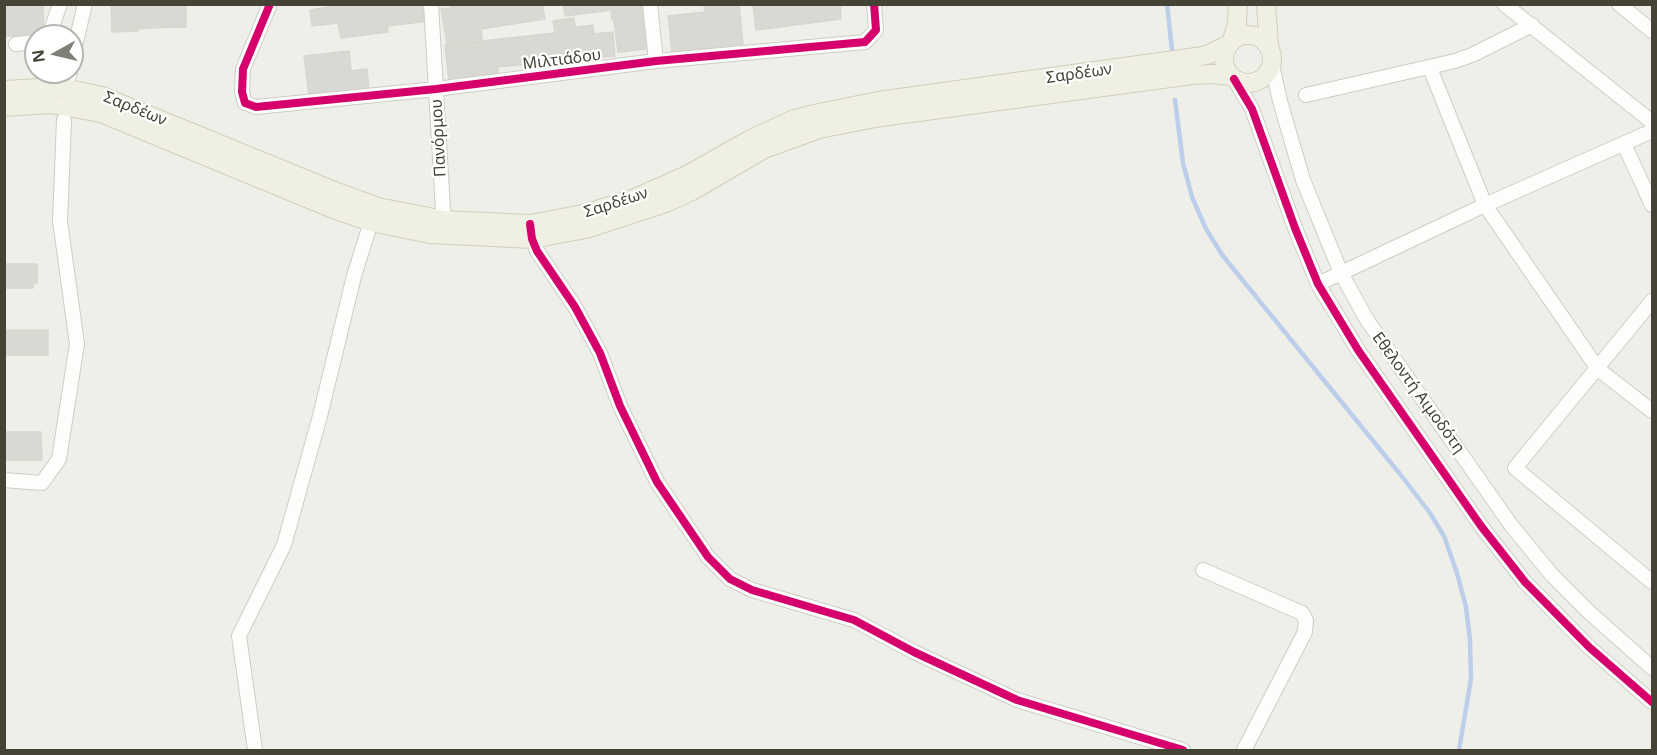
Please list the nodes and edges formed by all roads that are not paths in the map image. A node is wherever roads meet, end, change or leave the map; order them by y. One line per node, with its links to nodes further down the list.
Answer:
1 (60, 4): 11 (street)
2 (86, 4): 12 (street)
3 (270, 4): 23 (street, Μιλτιάδου)
4 (431, 4): 23 (street, Πανόρμου)
5 (650, 4): 19 (street)
6 (874, 4): 19 (street, Μιλτιάδου)
7 (1238, 4): 16 (main road)
8 (1266, 4): 18 (main road)
9 (1504, 4): 13 (street)
10 (1619, 4): 14 (street)
11 (53, 24)
12 (81, 24)
13 (1532, 25): 21 (street); 28 (street)
14 (1653, 31)
15 (24, 43): 17 (street)
16 (1230, 43): 18 (main road); 22 (main road); 35 (main road, Σαρδέων)
17 (16, 44)
18 (1269, 46): 20 (main road)
19 (656, 61): 23 (street, Μιλτιάδου)
20 (1272, 65): 22 (main road); 36 (street, Εθελοντή Αιμοδότη)
21 (1430, 68): 25 (street); 31 (street)
22 (1232, 78): 35 (main road, Σαρδέων); 37 (street)
23 (436, 89): 34 (street, Πανόρμου)
24 (4, 90): 34 (main road, Σαρδέων)
25 (1306, 95)
26 (4, 106): 33 (main road, Σαρδέων)
27 (64, 120): 41 (street)
28 (1653, 122)
29 (1653, 131): 30 (street)
30 (1624, 144): 31 (street); 32 (street)
31 (1485, 205): 36 (street); 39 (street)
32 (1653, 205)
33 (371, 222): 34 (main road, Σαρδέων); 46 (street)
34 (445, 228): 35 (main road, Σαρδέων)
35 (531, 232): 47 (street)
36 (1341, 273): 37 (street); 44 (street, Εθελοντή Αιμοδότη)
37 (1318, 284): 45 (street)
38 (1653, 301): 39 (street)
39 (1598, 369): 40 (street); 43 (street)
40 (1653, 411)
41 (4, 480)
42 (1203, 570): 48 (street)
43 (1653, 582)
44 (1653, 668)
45 (1653, 702)
46 (255, 750)
47 (1183, 750)
48 (1244, 750)

